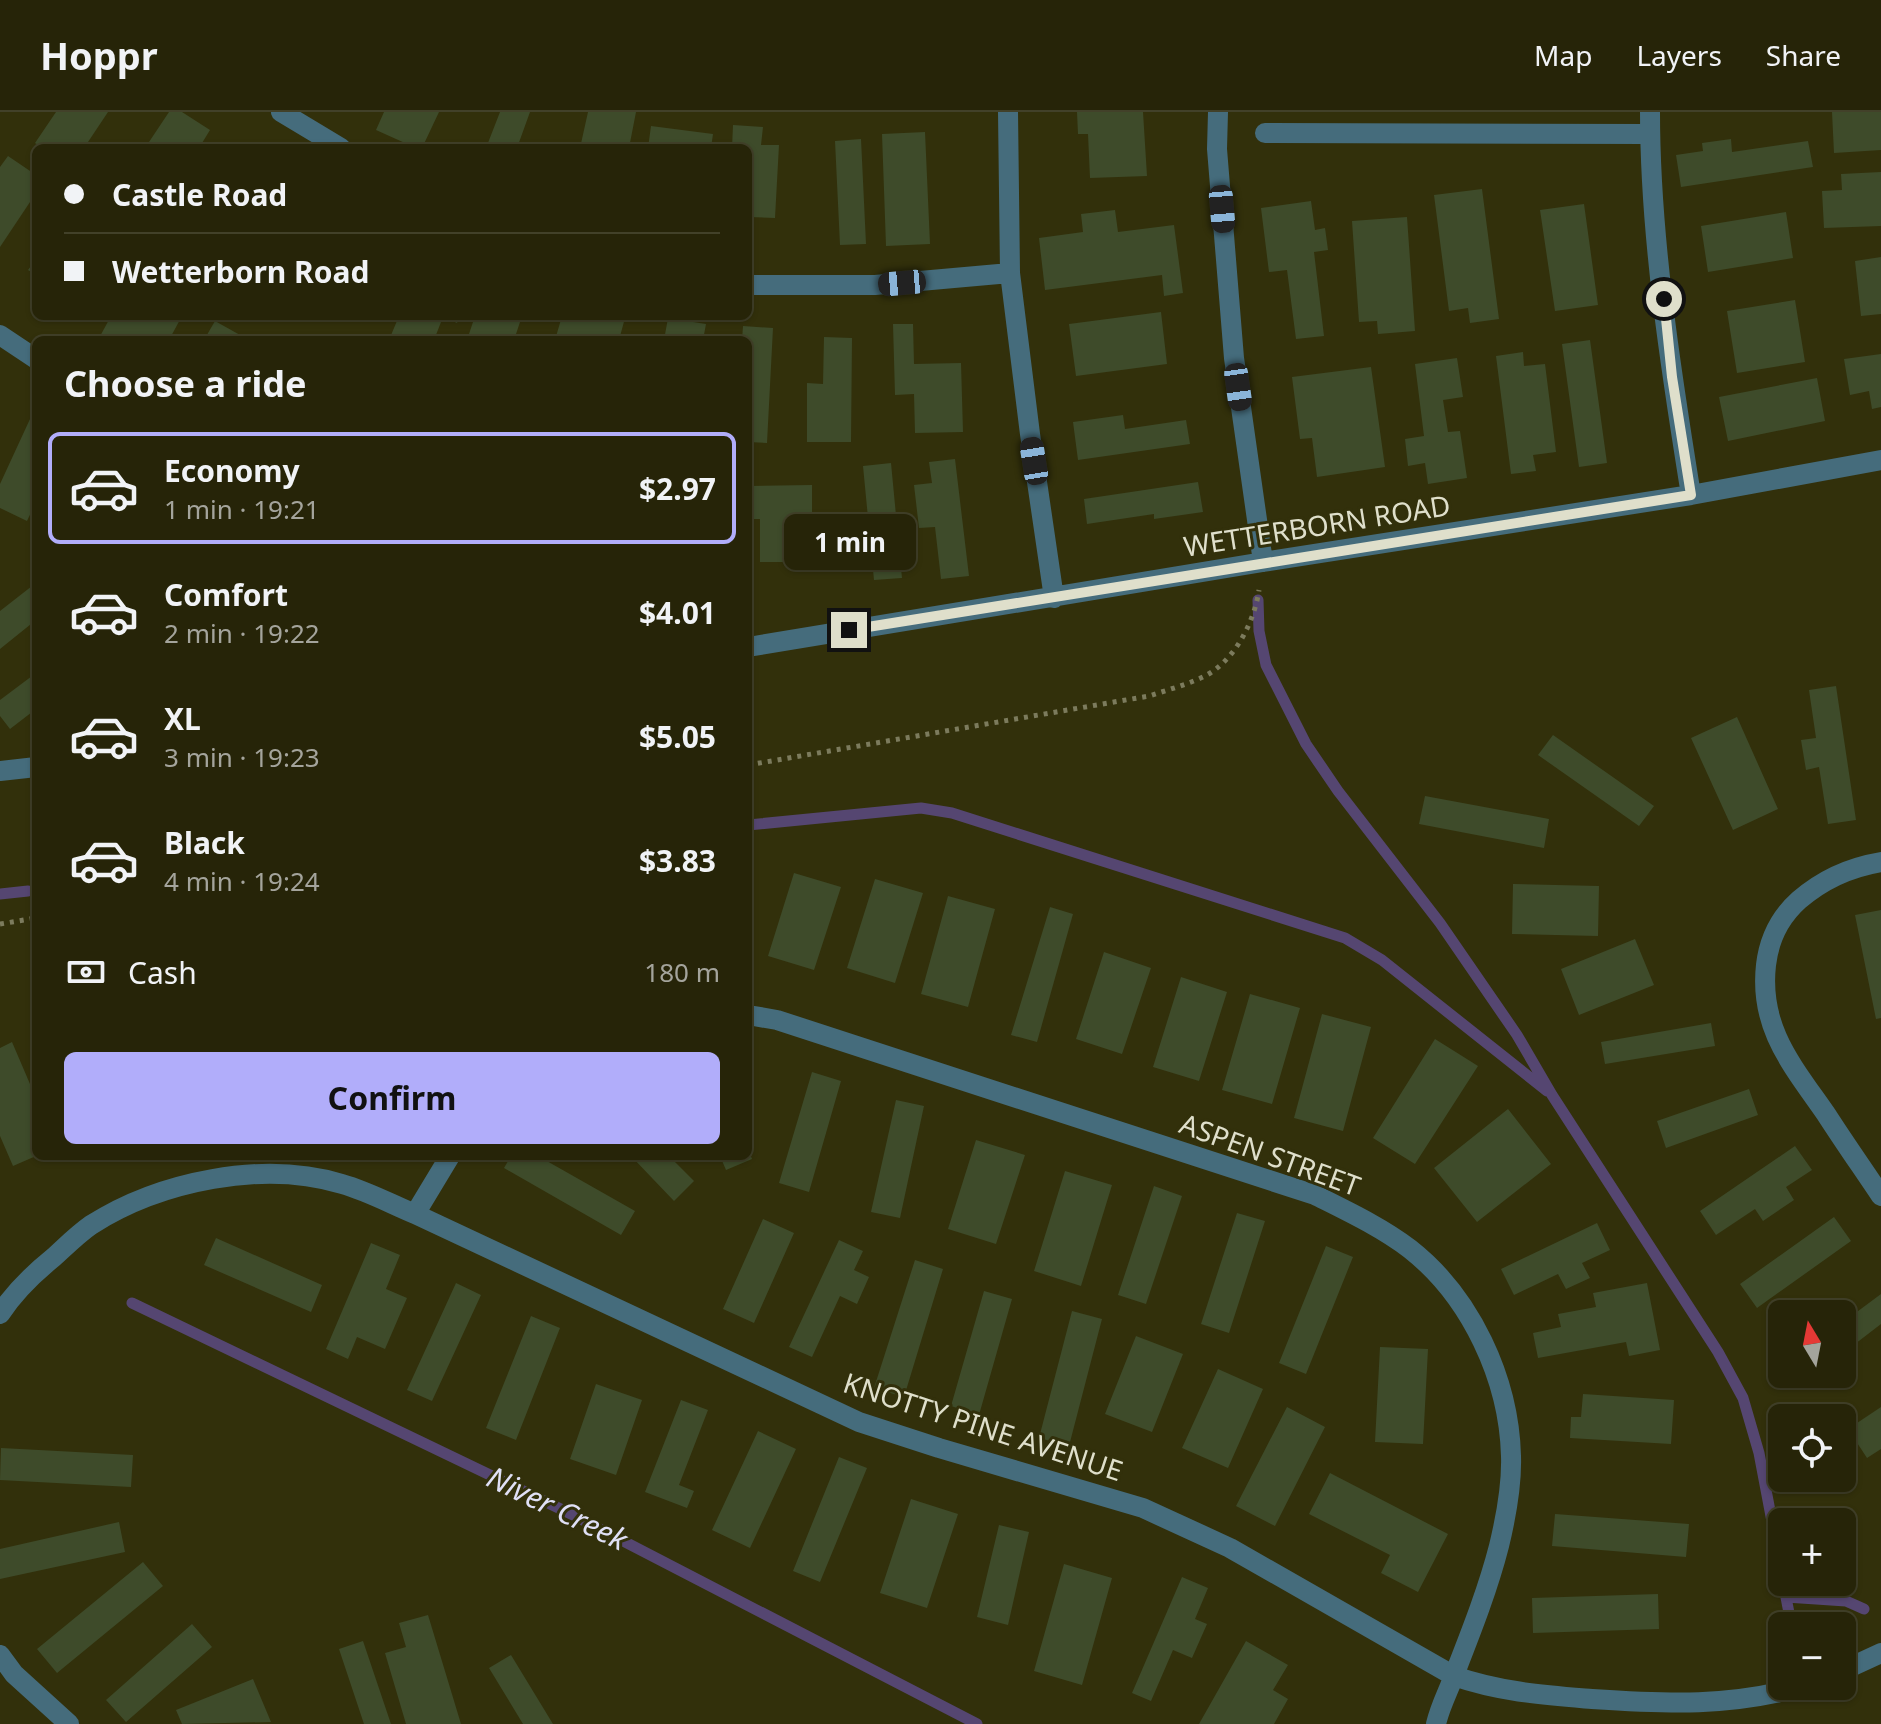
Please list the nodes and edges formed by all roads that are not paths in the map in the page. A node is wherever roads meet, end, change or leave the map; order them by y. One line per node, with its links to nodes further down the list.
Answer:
1 (281, 112): 7 (street)
2 (1008, 112): 8 (street)
3 (1218, 112): 14 (street)
4 (1650, 112): 6 (street)
5 (1265, 133): 6 (street)
6 (1650, 134): 13 (street)
7 (334, 144)
8 (1010, 273): 9 (street); 15 (street)
9 (752, 285)
10 (0, 335): 11 (street)
11 (32, 356)
12 (1881, 460): 13 (street, WETTERBORN ROAD)
13 (1691, 495): 14 (street, WETTERBORN ROAD)
14 (1263, 562): 15 (street, WETTERBORN ROAD)
15 (1054, 598): 16 (street, WETTERBORN ROAD)
16 (752, 644)
17 (32, 767): 18 (street)
18 (0, 771)
19 (1881, 862): 22 (street)
20 (752, 1016): 28 (street, ASPEN STREET)
21 (448, 1160): 23 (street)
22 (1881, 1196)
23 (415, 1214): 24 (street, KNOTTY PINE AVENUE); 28 (street, KNOTTY PINE AVENUE)
24 (0, 1314)
25 (1881, 1653): 27 (street)
26 (0, 1655): 30 (street)
27 (1856, 1665)
28 (1454, 1676): 29 (street, KNOTTY PINE AVENUE); 31 (street, ASPEN STREET)
29 (1768, 1696)
30 (69, 1724)
31 (1436, 1724)

